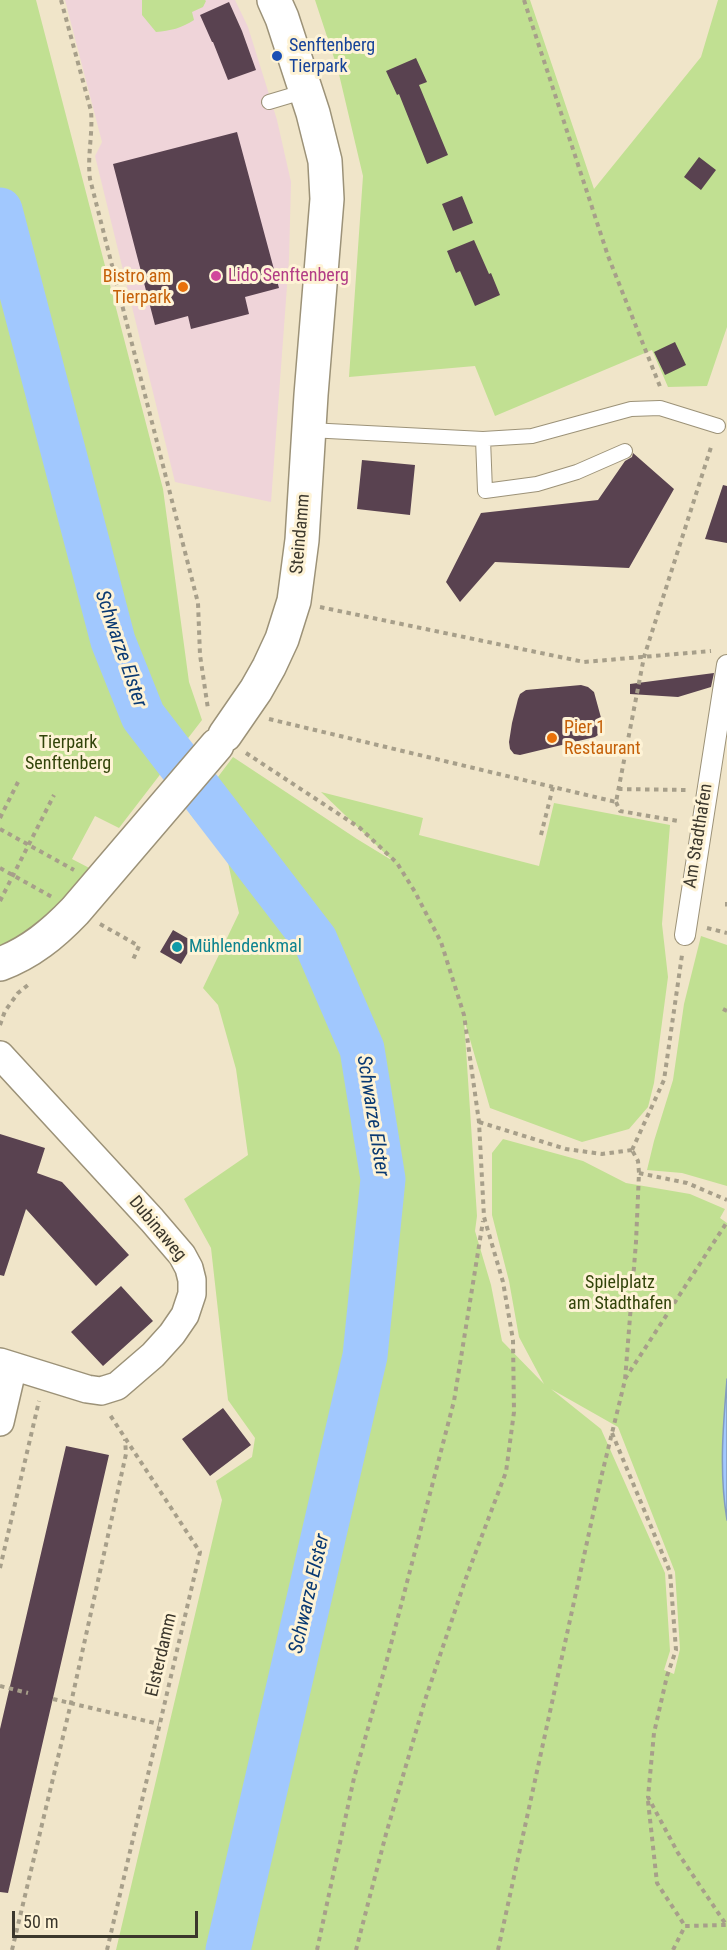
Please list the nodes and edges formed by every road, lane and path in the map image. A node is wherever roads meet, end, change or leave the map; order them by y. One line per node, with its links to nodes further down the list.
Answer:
1 (61, 0): 16 (path)
2 (274, 0): 4 (street, Steindamm)
3 (524, 0): 6 (path)
4 (306, 91): 5 (lane); 8 (street, Steindamm)
5 (269, 102)
6 (660, 408): 7 (lane); 9 (lane)
7 (718, 426): 13 (path)
8 (309, 430): 9 (lane); 11 (street, Steindamm)
9 (483, 439): 10 (lane)
10 (625, 451)
11 (294, 601): 13 (path); 16 (street, Steindamm)
12 (703, 651): 13 (path)
13 (645, 657): 19 (path)
14 (727, 665): 35 (street, Am Stadthafen)
15 (266, 718): 18 (path)
16 (221, 740): 30 (street, Steindamm); 39 (path)
17 (18, 782): 23 (path)
18 (553, 787): 22 (path); 26 (path)
19 (618, 789): 20 (path); 22 (path)
20 (689, 790)
21 (54, 795): 27 (path)
22 (616, 802): 25 (path)
23 (0, 818)
24 (0, 829): 27 (path)
25 (677, 831)
26 (541, 835)
27 (29, 845): 29 (path); 30 (path)
28 (0, 868): 29 (path)
29 (14, 875): 31 (path); 34 (path)
30 (98, 883): 34 (street, Steindamm)
31 (0, 901)
32 (727, 902): 33 (path)
33 (727, 909)
34 (75, 911): 36 (path); 37 (street, Steindamm)
35 (685, 935): 40 (path)
36 (132, 962)
37 (0, 964)
38 (0, 1055): 48 (street, Dubinaweg)
39 (479, 1122): 40 (path); 43 (path)
40 (632, 1150): 41 (path)
41 (639, 1173): 42 (path); 47 (path)
42 (727, 1200)
43 (484, 1217): 63 (path); 64 (path)
44 (727, 1222): 47 (path)
45 (7, 1364): 46 (street); 49 (street)
46 (45, 1377): 48 (street); 52 (path)
47 (625, 1380): 50 (path)
48 (101, 1391): 51 (path, Elsterdamm)
49 (0, 1422)
50 (612, 1432): 58 (path); 65 (path)
51 (124, 1437): 56 (path); 57 (path, Elsterdamm)
52 (0, 1568)
53 (0, 1686): 54 (path)
54 (28, 1693)
55 (53, 1699): 56 (path)
56 (71, 1703): 57 (path); 61 (path)
57 (159, 1724): 62 (path, Elsterdamm)
58 (648, 1797): 59 (path); 60 (path)
59 (727, 1925): 60 (path)
60 (685, 1926): 66 (path)
61 (12, 1950)
62 (107, 1950)
63 (317, 1950)
64 (356, 1950)
65 (498, 1950)
66 (673, 1950)

